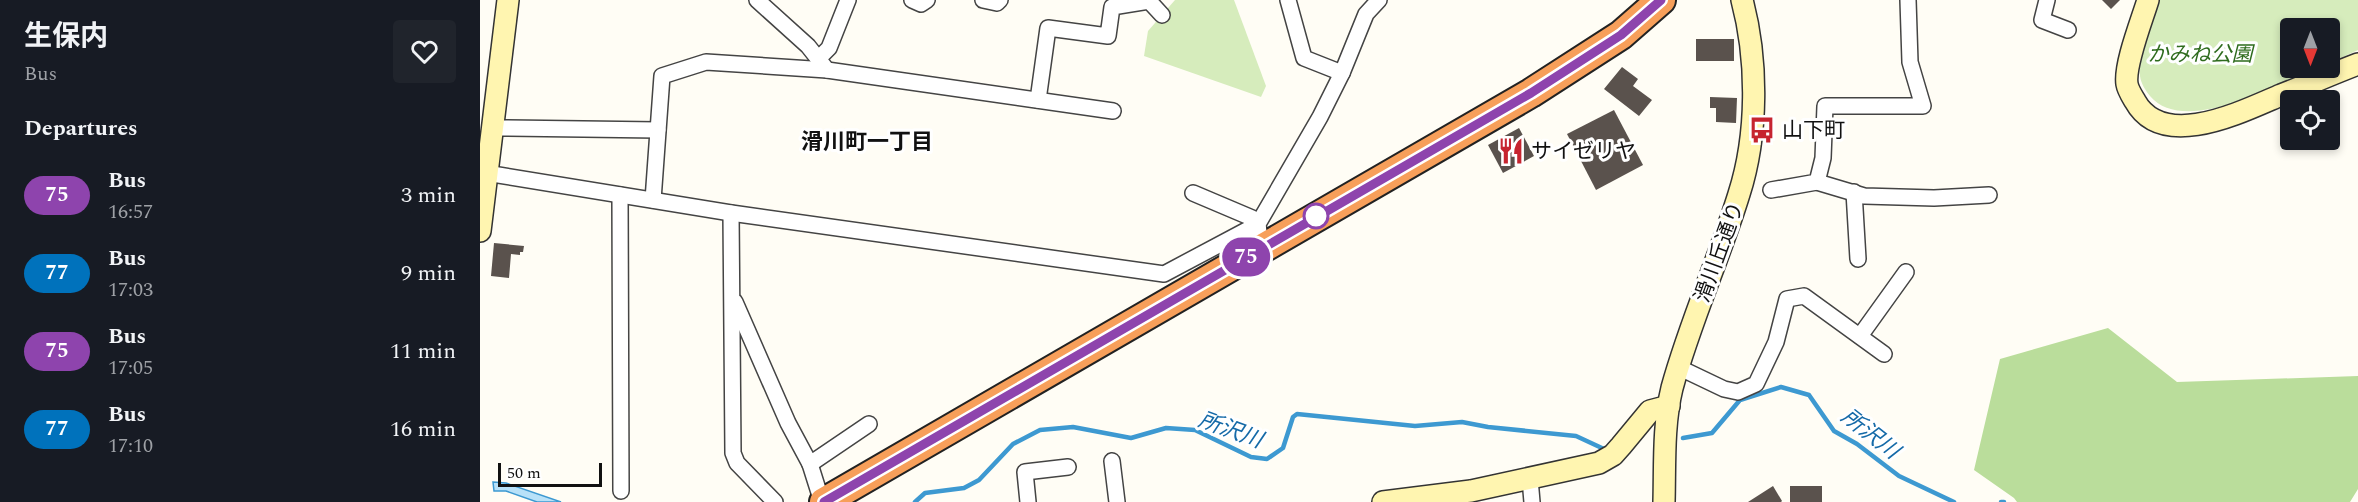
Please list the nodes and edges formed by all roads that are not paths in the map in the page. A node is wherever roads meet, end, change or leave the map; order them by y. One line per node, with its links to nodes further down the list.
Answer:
1 (508, 0): 22 (street)
2 (757, 0): 17 (street)
3 (848, 0): 17 (street)
4 (912, 0): 5 (street)
5 (927, 0)
6 (983, 0): 7 (street)
7 (1000, 0)
8 (1288, 0): 19 (street)
9 (1379, 0): 19 (street)
10 (1661, 0): 34 (highway)
11 (1742, 0): 40 (street, 滑川丘通り)
12 (1908, 0): 25 (street)
13 (2047, 0): 16 (street)
14 (2148, 0): 18 (street)
15 (1162, 15): 20 (street)
16 (2068, 30)
17 (823, 64): 20 (street); 23 (street)
18 (2358, 64)
19 (1342, 73): 34 (street)
20 (1038, 100): 21 (street)
21 (1113, 111)
22 (492, 124): 23 (street); 24 (street)
23 (658, 130): 31 (street)
24 (486, 172): 29 (street); 33 (street)
25 (1817, 182): 26 (street); 27 (street)
26 (1771, 190)
27 (1854, 192): 30 (street); 35 (street)
28 (1193, 193): 34 (street)
29 (620, 195): 31 (street); 47 (street)
30 (1989, 195)
31 (653, 200): 32 (street)
32 (731, 213): 34 (street); 37 (street)
33 (480, 231)
34 (1261, 235): 49 (highway)
35 (1858, 259)
36 (1906, 272): 38 (street)
37 (732, 295): 44 (street); 48 (street)
38 (1860, 336): 39 (street); 40 (street)
39 (1884, 354)
40 (1680, 368): 41 (street, 滑川丘通り)
41 (1669, 406): 46 (street); 54 (street, 滑川丘通り)
42 (869, 424): 44 (street)
43 (1112, 461): 51 (street)
44 (810, 464): 49 (street)
45 (1068, 467): 50 (street)
46 (1530, 479): 52 (street); 53 (street)
47 (621, 491)
48 (775, 502)
49 (823, 502)
50 (1028, 502)
51 (1117, 502)
52 (1383, 502)
53 (1532, 502)
54 (1664, 502)

